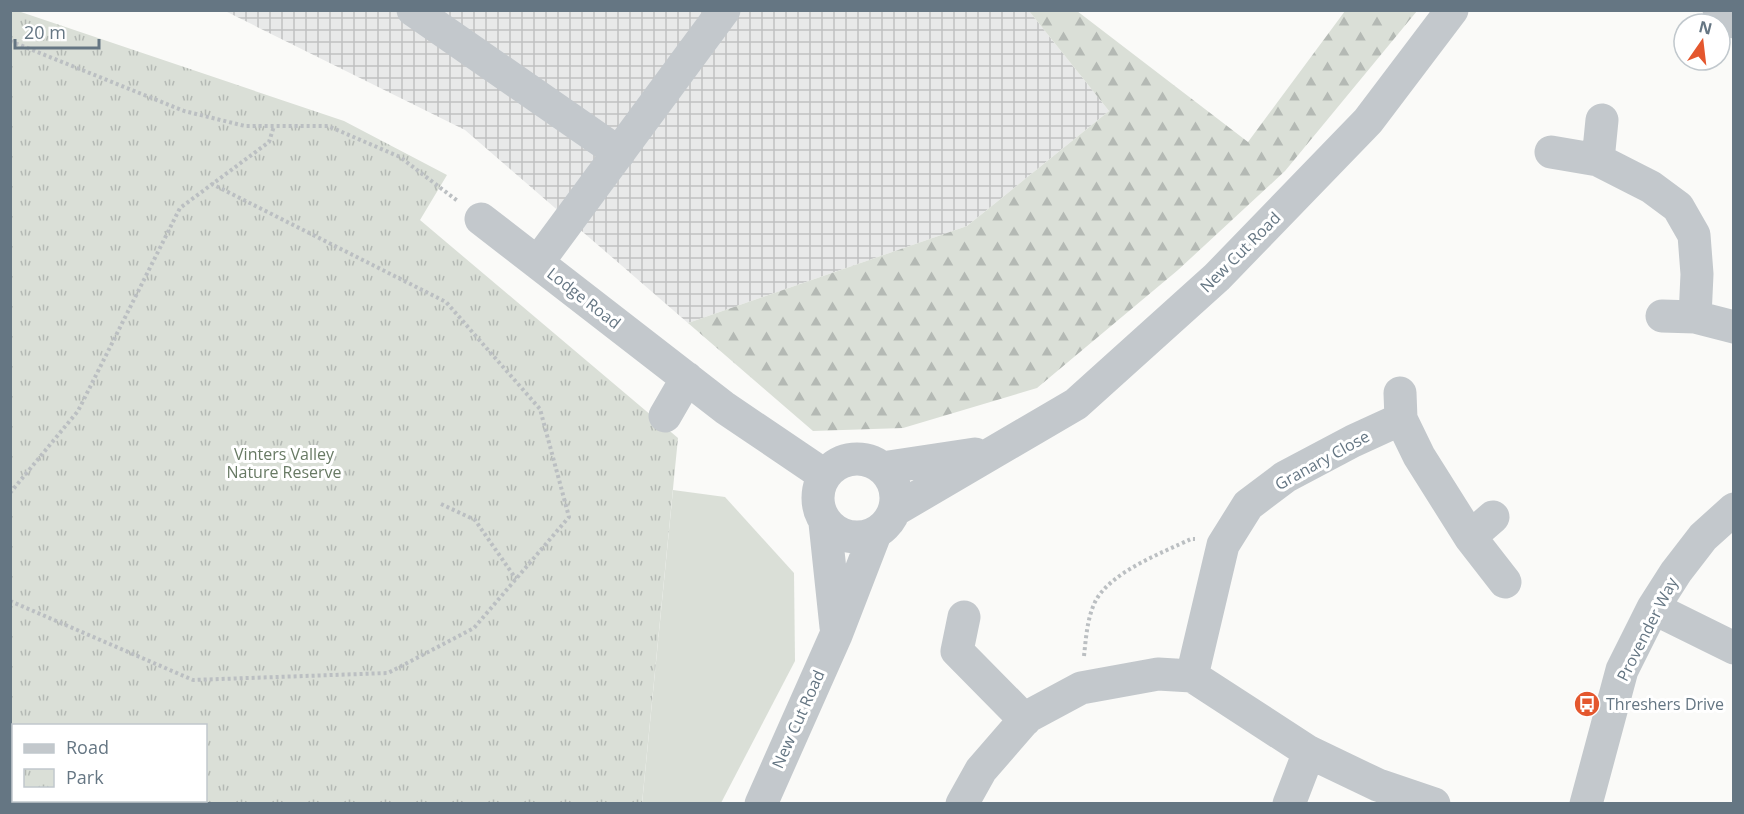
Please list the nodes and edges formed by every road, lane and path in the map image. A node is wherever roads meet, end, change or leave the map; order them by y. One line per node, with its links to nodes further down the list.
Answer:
1 (413, 10): 10 (street)
2 (724, 10): 10 (street)
3 (1452, 10): 20 (street, New Cut Road)
4 (1719, 10): 5 (street)
5 (1734, 22)
6 (10, 41): 8 (path)
7 (1602, 120): 11 (street)
8 (274, 126): 12 (path); 13 (path)
9 (1551, 152): 11 (street)
10 (618, 153): 14 (street)
11 (1598, 160): 16 (street)
12 (212, 184): 23 (path); 29 (path)
13 (481, 219): 14 (street, Lodge Road)
14 (538, 262): 18 (street, Lodge Road)
15 (1662, 315): 16 (street)
16 (1695, 317): 17 (street)
17 (1734, 327)
18 (687, 378): 19 (street); 22 (street, Lodge Road)
19 (665, 416)
20 (991, 452): 21 (street, New Cut Road); 26 (street, New Cut Road)
21 (882, 468): 22 (street, New Cut Road); 26 (street, New Cut Road)
22 (824, 475): 27 (street, New Cut Road)
23 (10, 493)
24 (441, 504): 29 (path)
25 (1734, 509): 32 (street, Provender Way)
26 (885, 522): 27 (street, New Cut Road); 34 (street, New Cut Road)
27 (825, 523): 34 (street, New Cut Road)
28 (1226, 541): 30 (street, Granary Close); 36 (street, Granary Close); 37 (path)
29 (516, 579): 31 (path)
30 (1505, 582)
31 (10, 602)
32 (1653, 608): 35 (street); 44 (street, Provender Way)
33 (964, 617): 38 (street)
34 (836, 635): 40 (street, New Cut Road)
35 (1734, 648)
36 (1192, 676): 37 (street); 39 (street)
37 (1088, 687): 38 (street)
38 (1025, 720): 41 (street)
39 (1309, 752): 42 (street); 43 (street)
40 (760, 804)
41 (962, 804)
42 (1289, 804)
43 (1434, 804)
44 (1586, 804)

